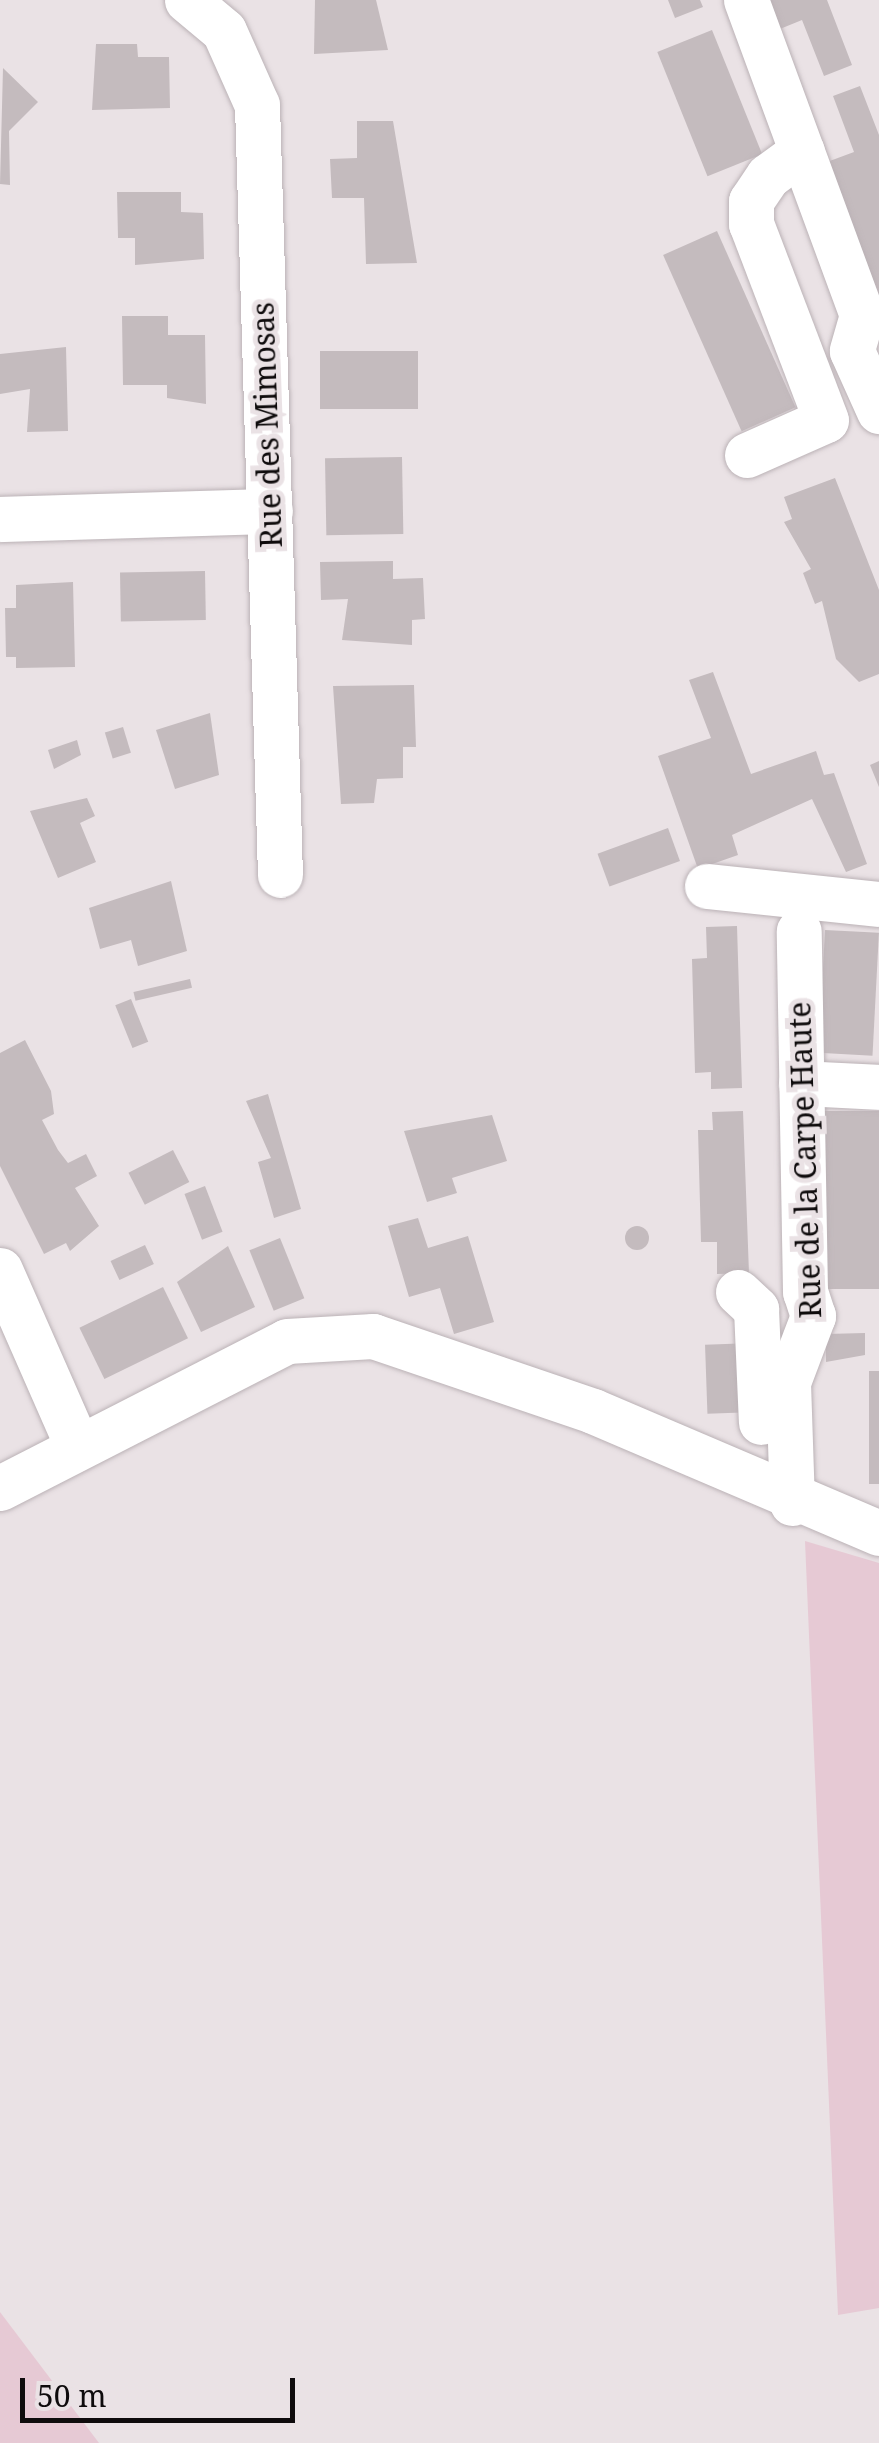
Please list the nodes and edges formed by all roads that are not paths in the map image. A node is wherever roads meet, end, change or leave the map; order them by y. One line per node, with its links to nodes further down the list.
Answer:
1 (187, 0): 6 (street, Rue des Mimosas)
2 (746, 0): 3 (street)
3 (802, 151): 4 (street); 5 (street)
4 (879, 411)
5 (748, 454)
6 (270, 512): 7 (street); 8 (street, Rue des Mimosas)
7 (0, 520)
8 (280, 875)
9 (707, 886): 10 (street)
10 (879, 904)
11 (798, 931): 12 (street, Rue de la Carpe Haute)
12 (801, 1083): 13 (street); 18 (street, Rue de la Carpe Haute)
13 (879, 1087)
14 (0, 1270): 16 (street)
15 (738, 1292): 18 (street)
16 (78, 1445): 17 (street); 18 (street)
17 (0, 1488)
18 (776, 1496): 19 (street)
19 (879, 1533)

